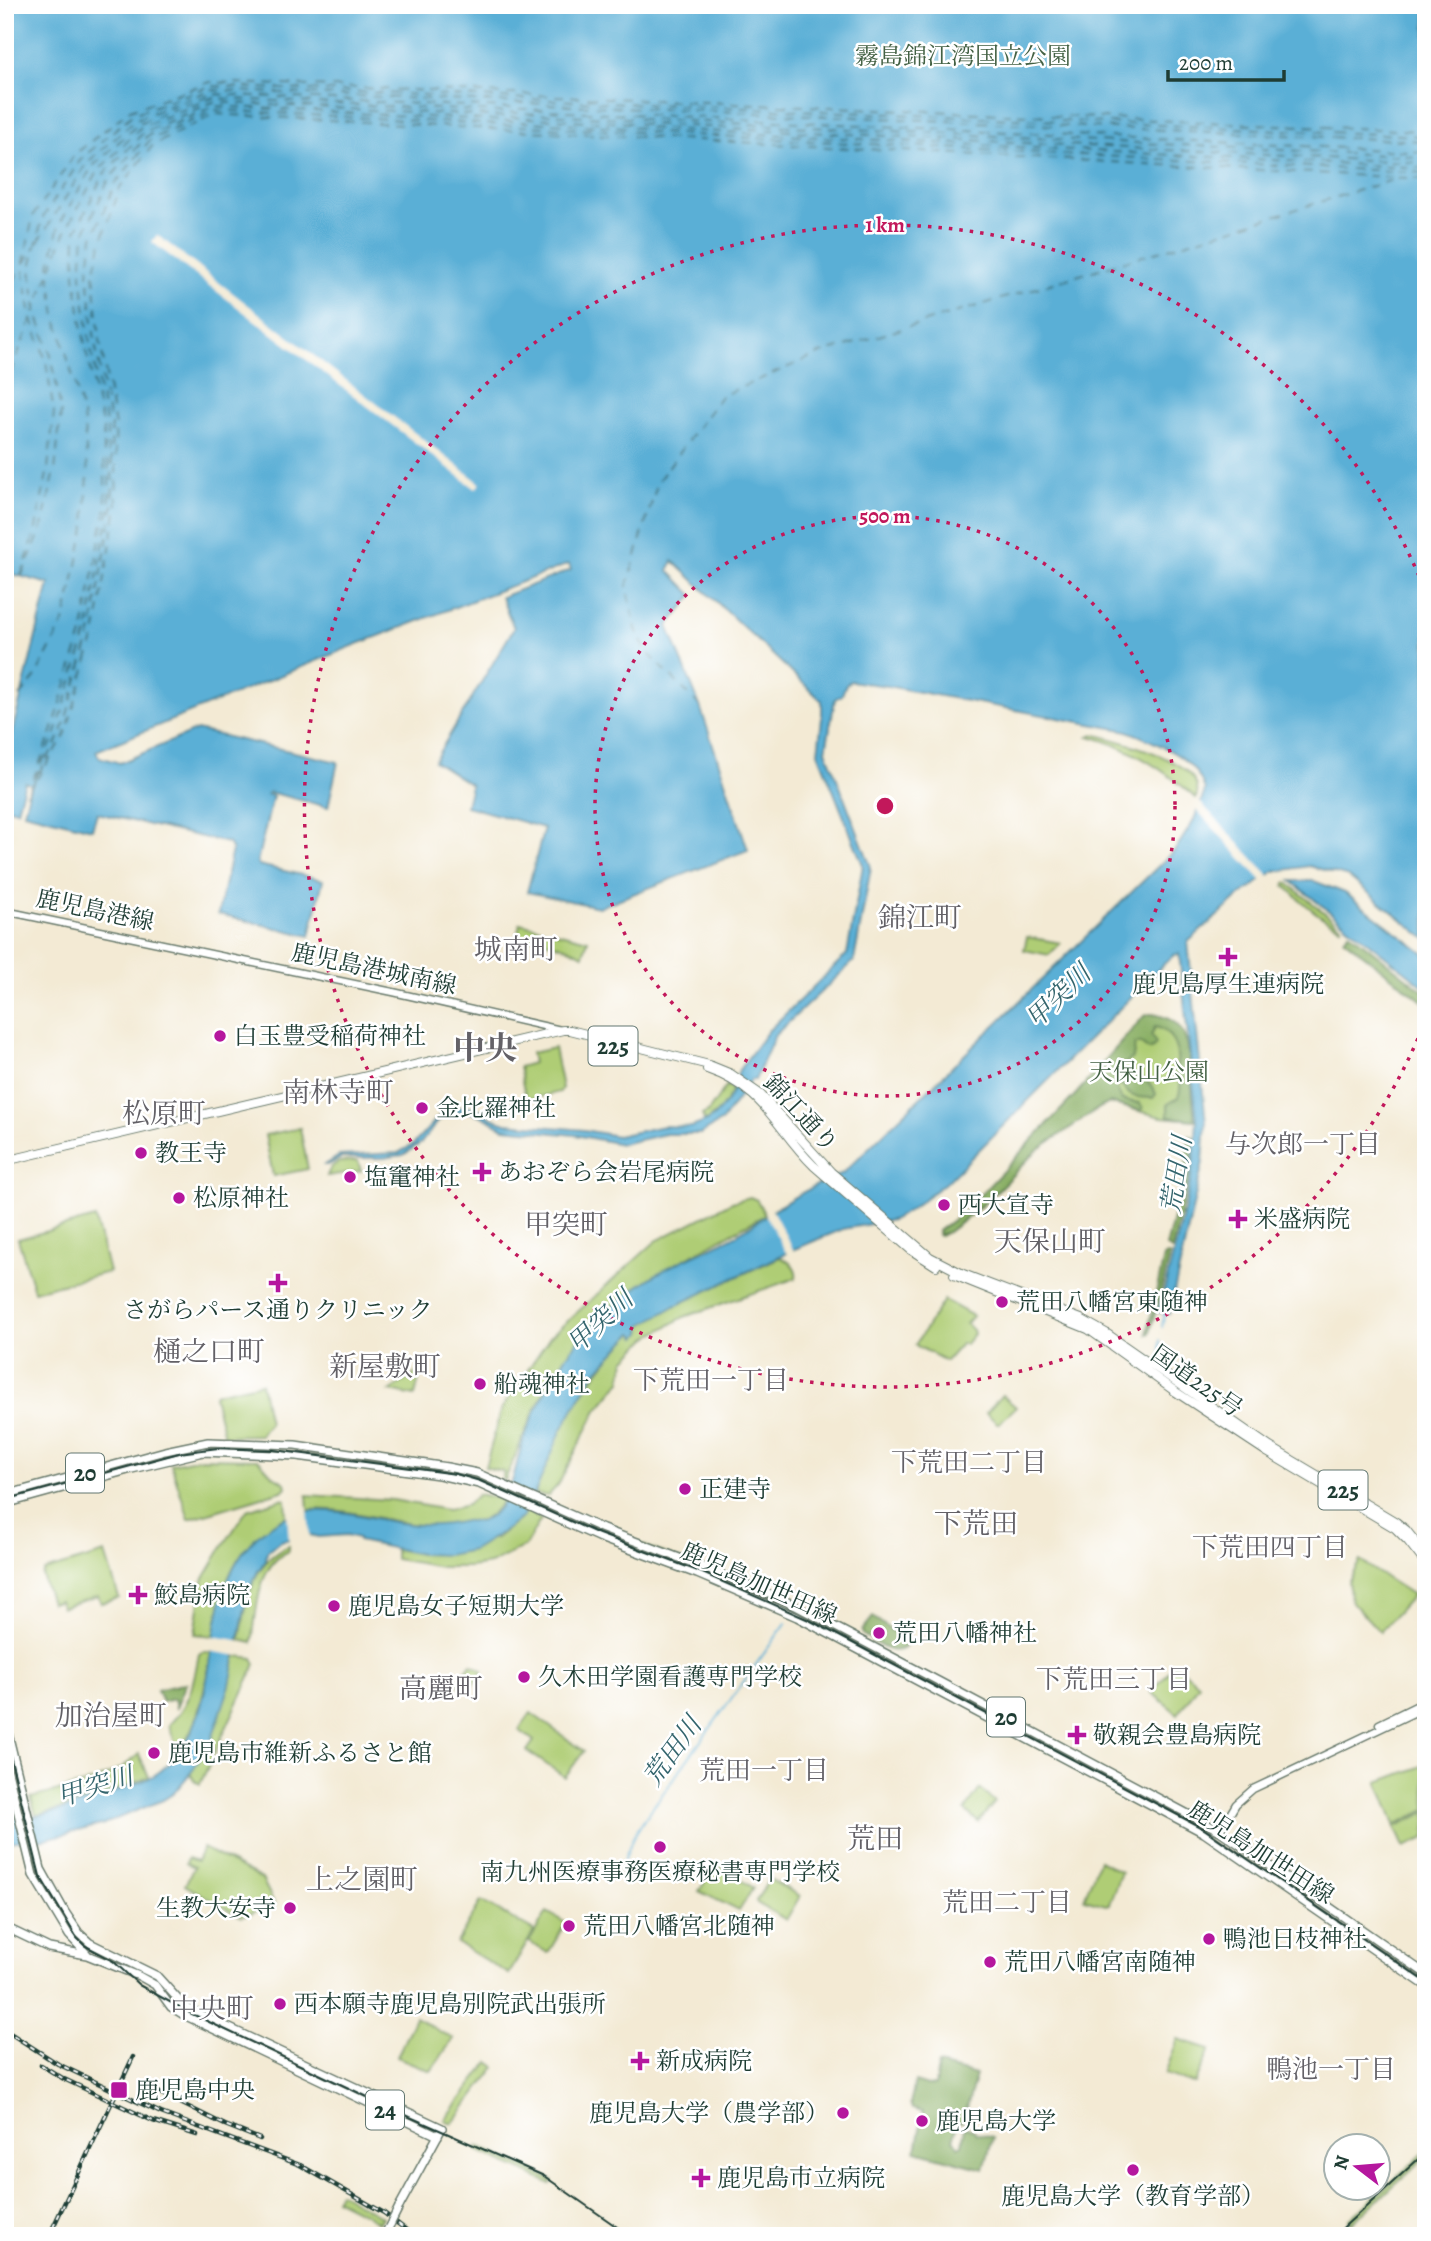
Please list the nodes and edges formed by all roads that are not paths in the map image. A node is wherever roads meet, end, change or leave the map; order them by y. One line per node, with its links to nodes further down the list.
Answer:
1 (5, 911): 2 (main road, 鹿児島港線)
2 (178, 946): 3 (main road, 鹿児島港城南線)
3 (563, 1030): 4 (highway, 225); 5 (highway, 錦江通り / 225)
4 (5, 1161)
5 (928, 1259): 6 (highway, 国道225号 / 225)
6 (1176, 1387): 9 (highway, 国道225号 / 225); 10 (highway, 国道225号 / 225)
7 (5, 1495): 15 (main road, 鹿児島加世田線 / 20)
8 (5, 1504): 23 (main road, 鹿児島加世田線 / 20)
9 (1426, 1555)
10 (1426, 1564)
11 (1426, 1706): 15 (main road)
12 (5, 1721): 14 (main road)
13 (5, 1759): 14 (main road)
14 (24, 1815): 16 (main road)
15 (1220, 1831): 22 (main road, 鹿児島加世田線 / 20)
16 (30, 1844): 18 (main road); 19 (main road)
17 (5, 1927): 20 (main road, 24)
18 (88, 1941): 19 (main road); 24 (main road, 24)
19 (76, 1944): 20 (main road); 21 (main road)
20 (62, 1949): 21 (main road, 24)
21 (88, 1955): 24 (main road, 24)
22 (1426, 1974)
23 (1426, 1986)
24 (440, 2132): 25 (main road, 24, bridge)
25 (384, 2236)

